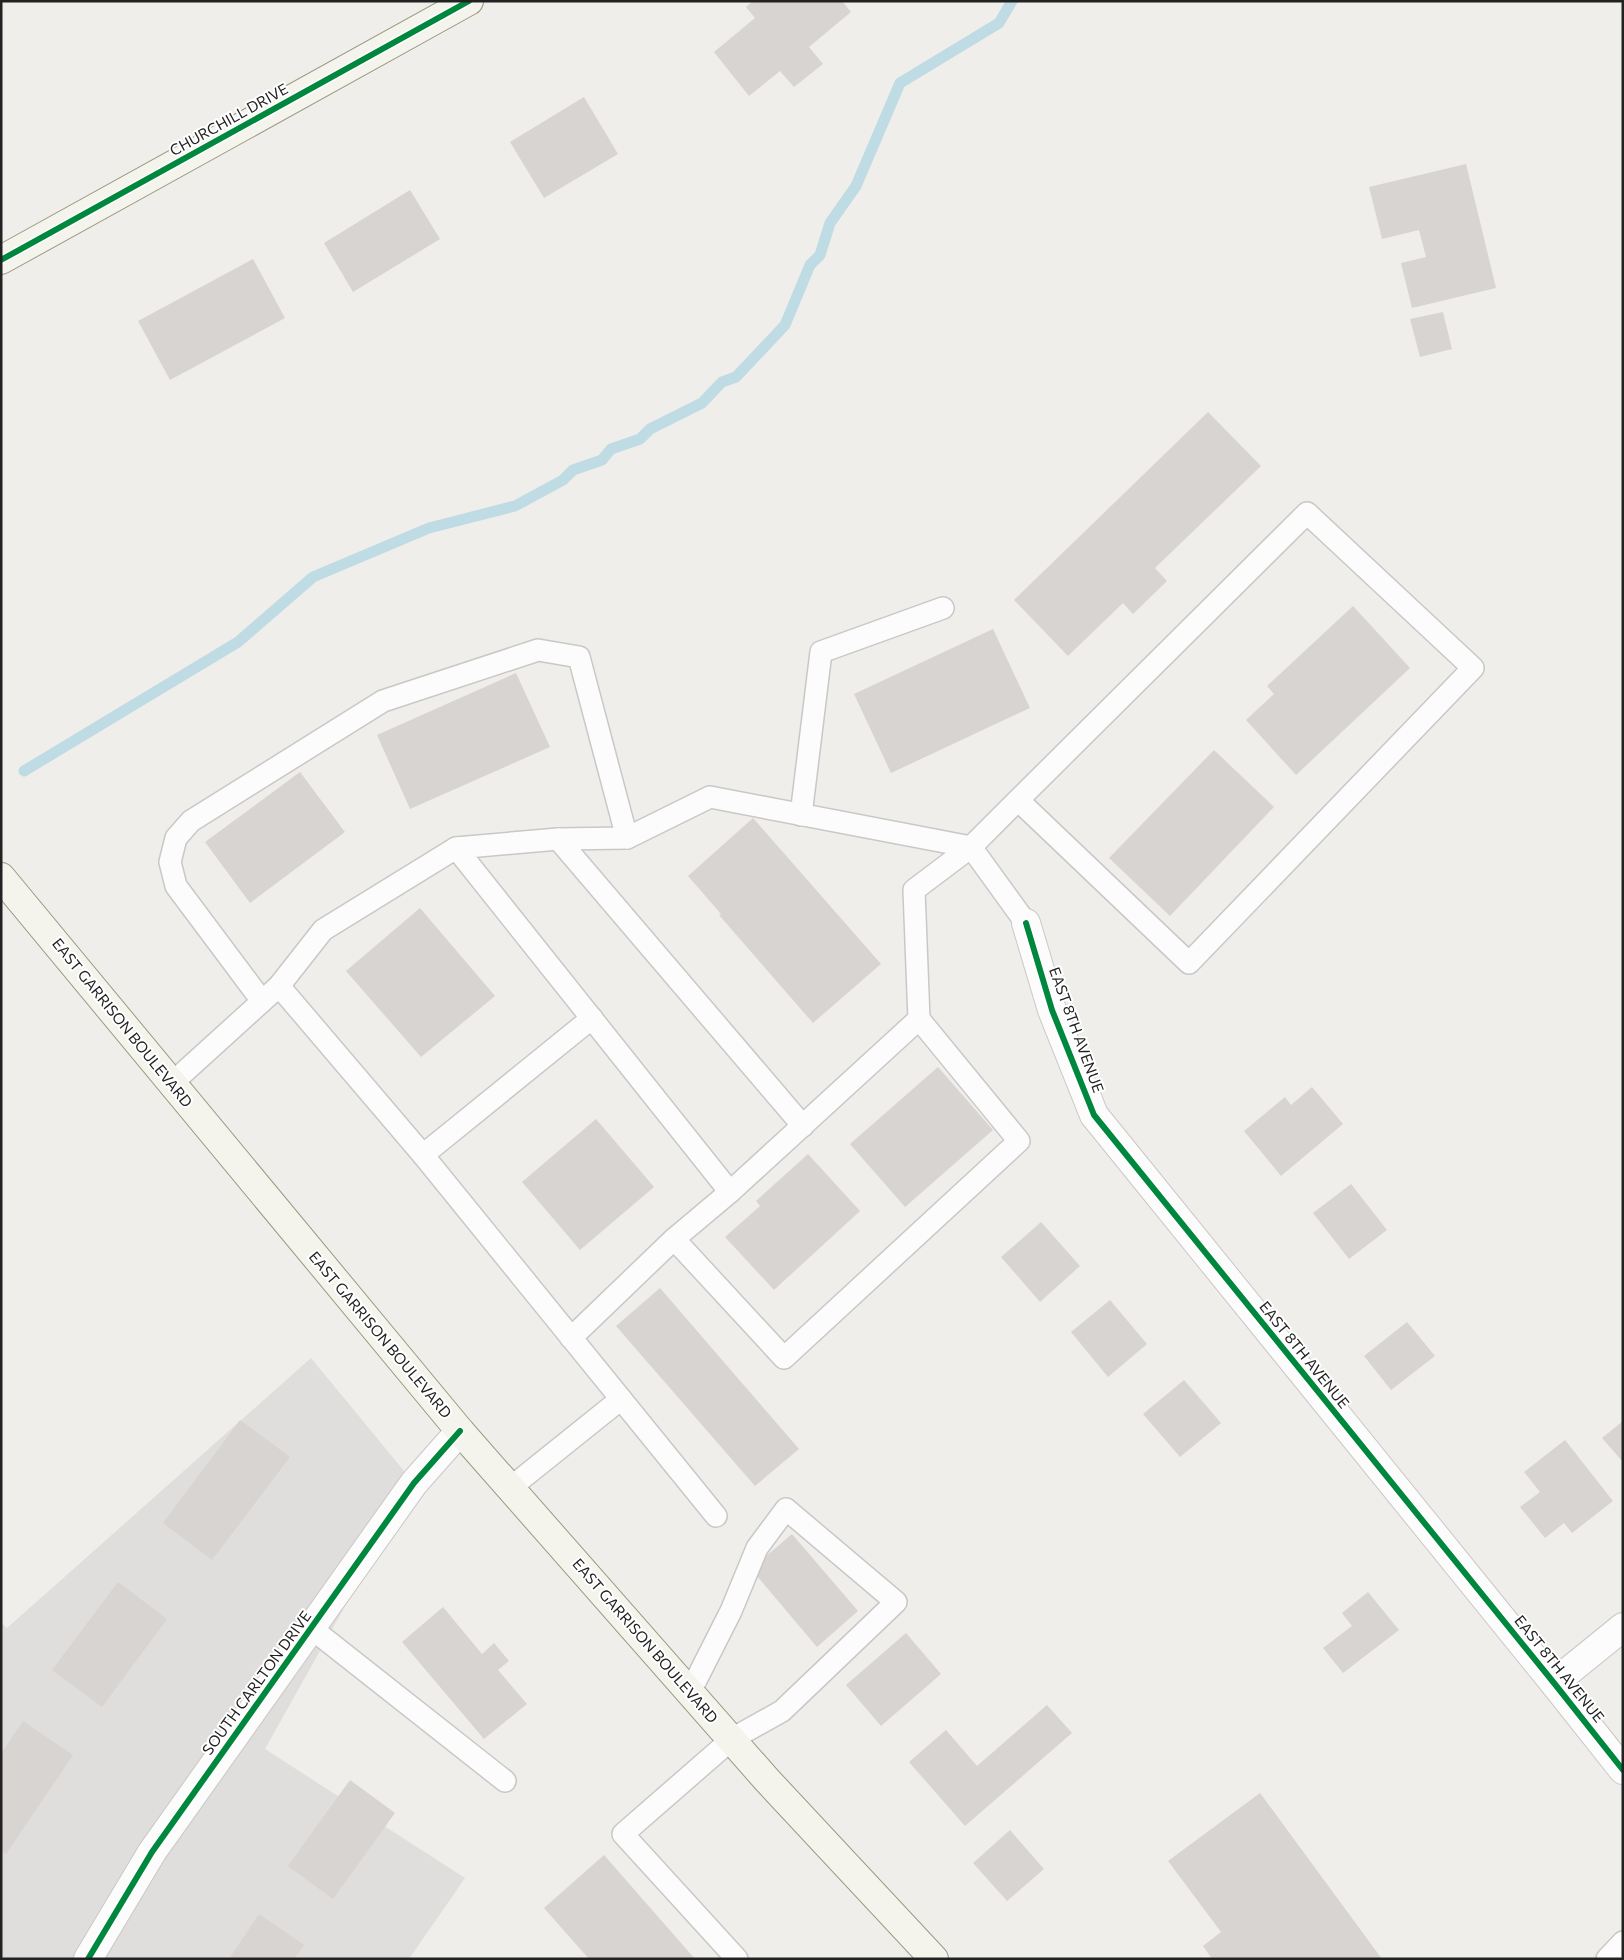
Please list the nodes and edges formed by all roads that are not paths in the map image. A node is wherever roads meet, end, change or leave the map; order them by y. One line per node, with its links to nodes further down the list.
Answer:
1 (469, 1): 2 (main road, CHURCHILL DRIVE)
2 (1, 260)
3 (943, 608): 5 (lane)
4 (1018, 800): 4 (lane); 8 (lane)
5 (801, 815): 6 (lane); 8 (lane)
6 (628, 838): 7 (lane); 13 (lane)
7 (558, 839): 9 (lane); 17 (lane)
8 (971, 847): 11 (lane); 15 (lane)
9 (456, 848): 12 (lane); 14 (lane)
10 (1, 877): 16 (main road, EAST GARRISON BOULEVARD)
11 (1026, 923): 28 (street, EAST 8TH AVENUE)
12 (279, 986): 13 (lane); 18 (lane)
13 (262, 1001): 16 (lane)
14 (592, 1018): 18 (lane); 19 (lane)
15 (919, 1019): 17 (lane); 20 (lane)
16 (171, 1084): 23 (main road, EAST GARRISON BOULEVARD)
17 (802, 1126): 19 (lane)
18 (423, 1155): 21 (lane)
19 (730, 1192): 20 (lane)
20 (674, 1239): 21 (lane)
21 (571, 1338): 22 (lane)
22 (621, 1399): 24 (lane); 25 (lane)
23 (460, 1432): 24 (main road, EAST GARRISON BOULEVARD); 27 (street, SOUTH CARLTON DRIVE)
24 (510, 1488): 29 (main road, EAST GARRISON BOULEVARD)
25 (716, 1516)
26 (1623, 1627): 28 (street)
27 (311, 1628): 32 (lane); 34 (street, SOUTH CARLTON DRIVE)
28 (1554, 1683): 31 (street, EAST 8TH AVENUE)
29 (690, 1692): 30 (main road, EAST GARRISON BOULEVARD); 30 (lane)
30 (732, 1739): 35 (lane); 36 (main road, EAST GARRISON BOULEVARD)
31 (1623, 1770)
32 (505, 1781)
33 (1623, 1942): 37 (lane)
34 (88, 1959)
35 (737, 1959)
36 (934, 1959)
37 (1607, 1959)

